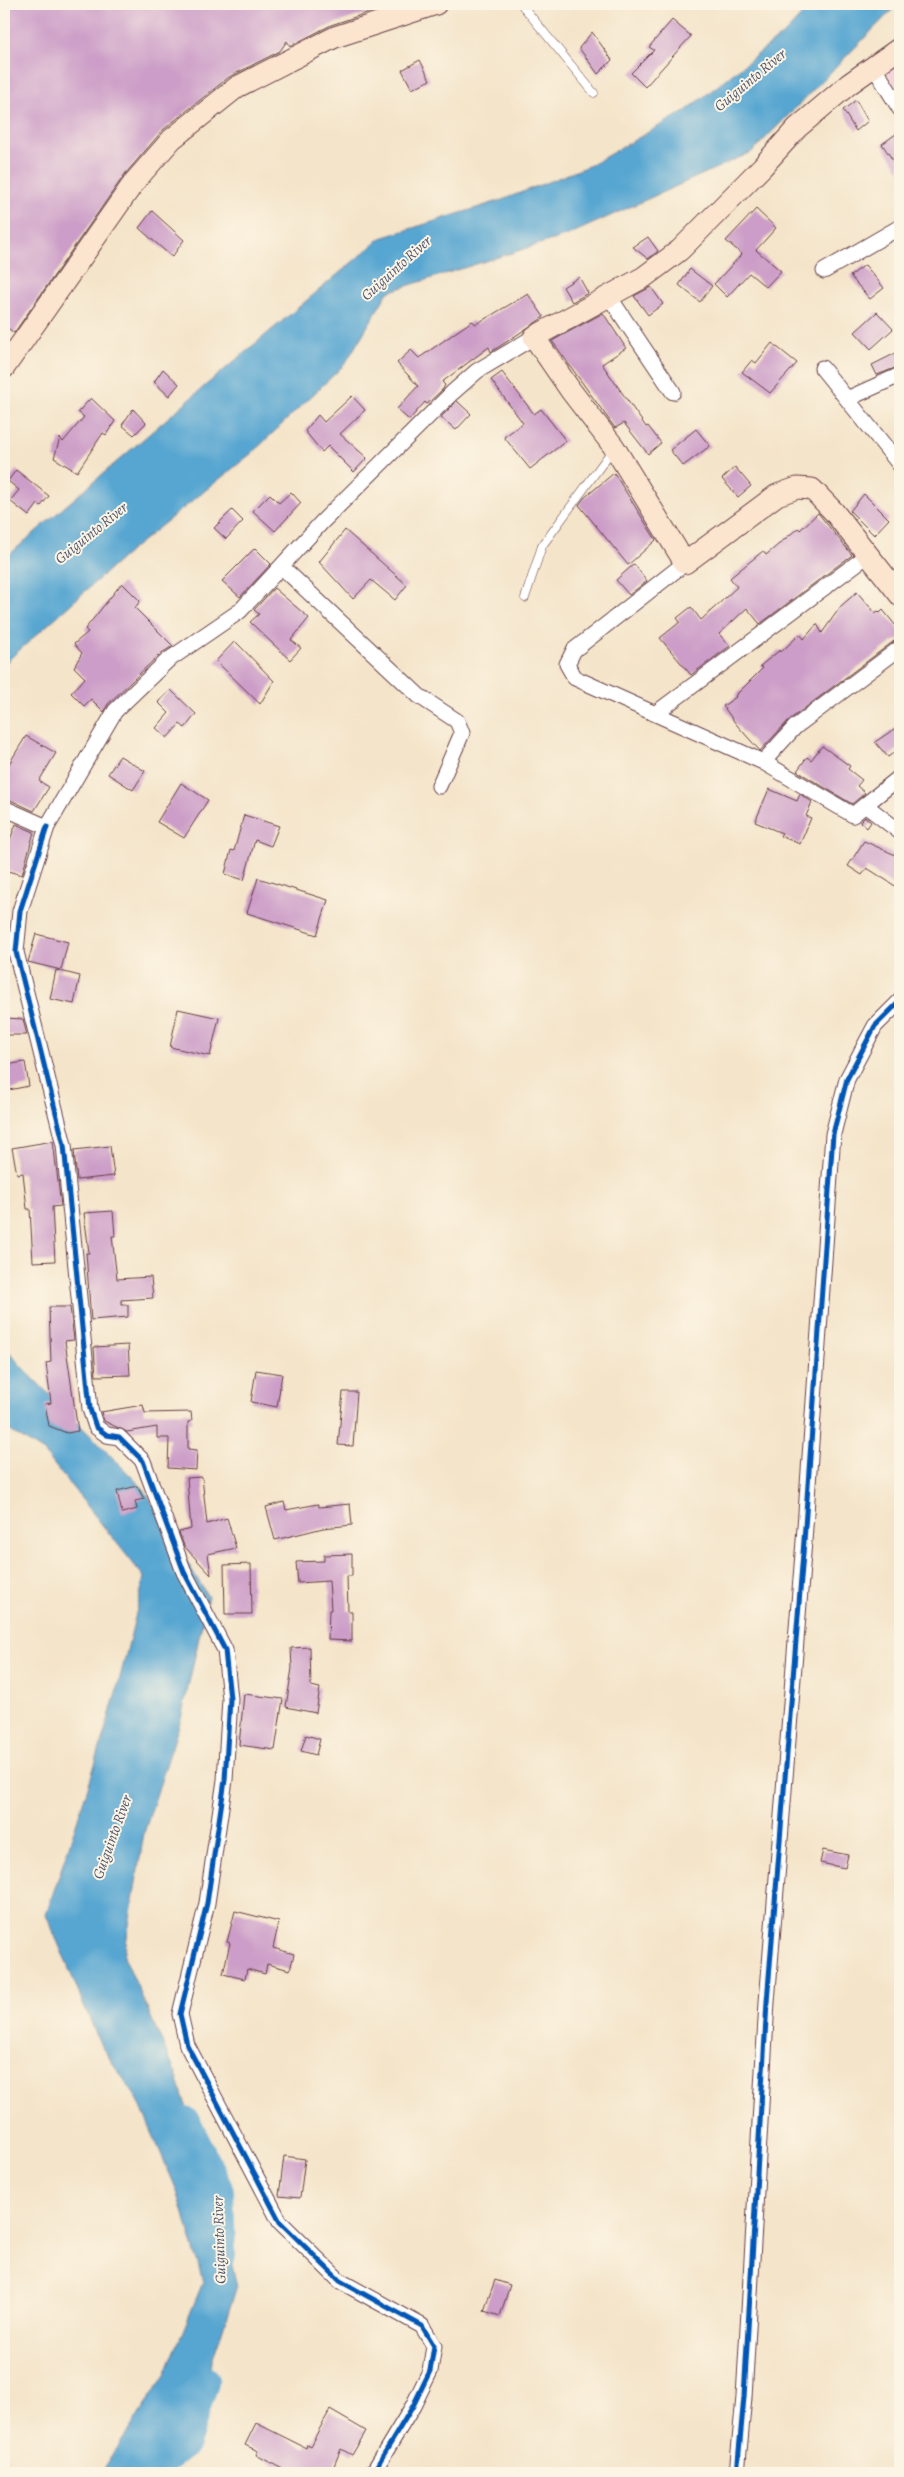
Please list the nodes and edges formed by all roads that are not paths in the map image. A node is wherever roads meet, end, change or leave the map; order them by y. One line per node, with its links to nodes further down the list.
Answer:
1 (436, 4): 11 (street)
2 (521, 4): 5 (lane)
3 (900, 48): 4 (street)
4 (874, 67): 6 (street); 9 (street)
5 (594, 93)
6 (900, 109)
7 (900, 227): 8 (street)
8 (824, 271)
9 (608, 295): 10 (street); 14 (street)
10 (534, 338): 16 (street); 20 (street)
11 (4, 368)
12 (822, 368): 15 (street)
13 (900, 375): 15 (street)
14 (673, 392)
15 (847, 399): 17 (street)
16 (614, 447): 19 (street); 22 (lane)
17 (898, 457)
18 (868, 554): 19 (street); 21 (street); 24 (street)
19 (686, 563): 24 (street)
20 (282, 567): 27 (street); 30 (street)
21 (900, 595)
22 (525, 598)
23 (900, 648): 25 (street)
24 (656, 713): 25 (street)
25 (763, 762): 28 (street)
26 (900, 777): 28 (street)
27 (439, 786)
28 (865, 805): 31 (street)
29 (4, 808): 30 (street)
30 (47, 827): 33 (street)
31 (900, 832)
32 (900, 1001): 34 (street)
33 (375, 2470)
34 (738, 2473)

